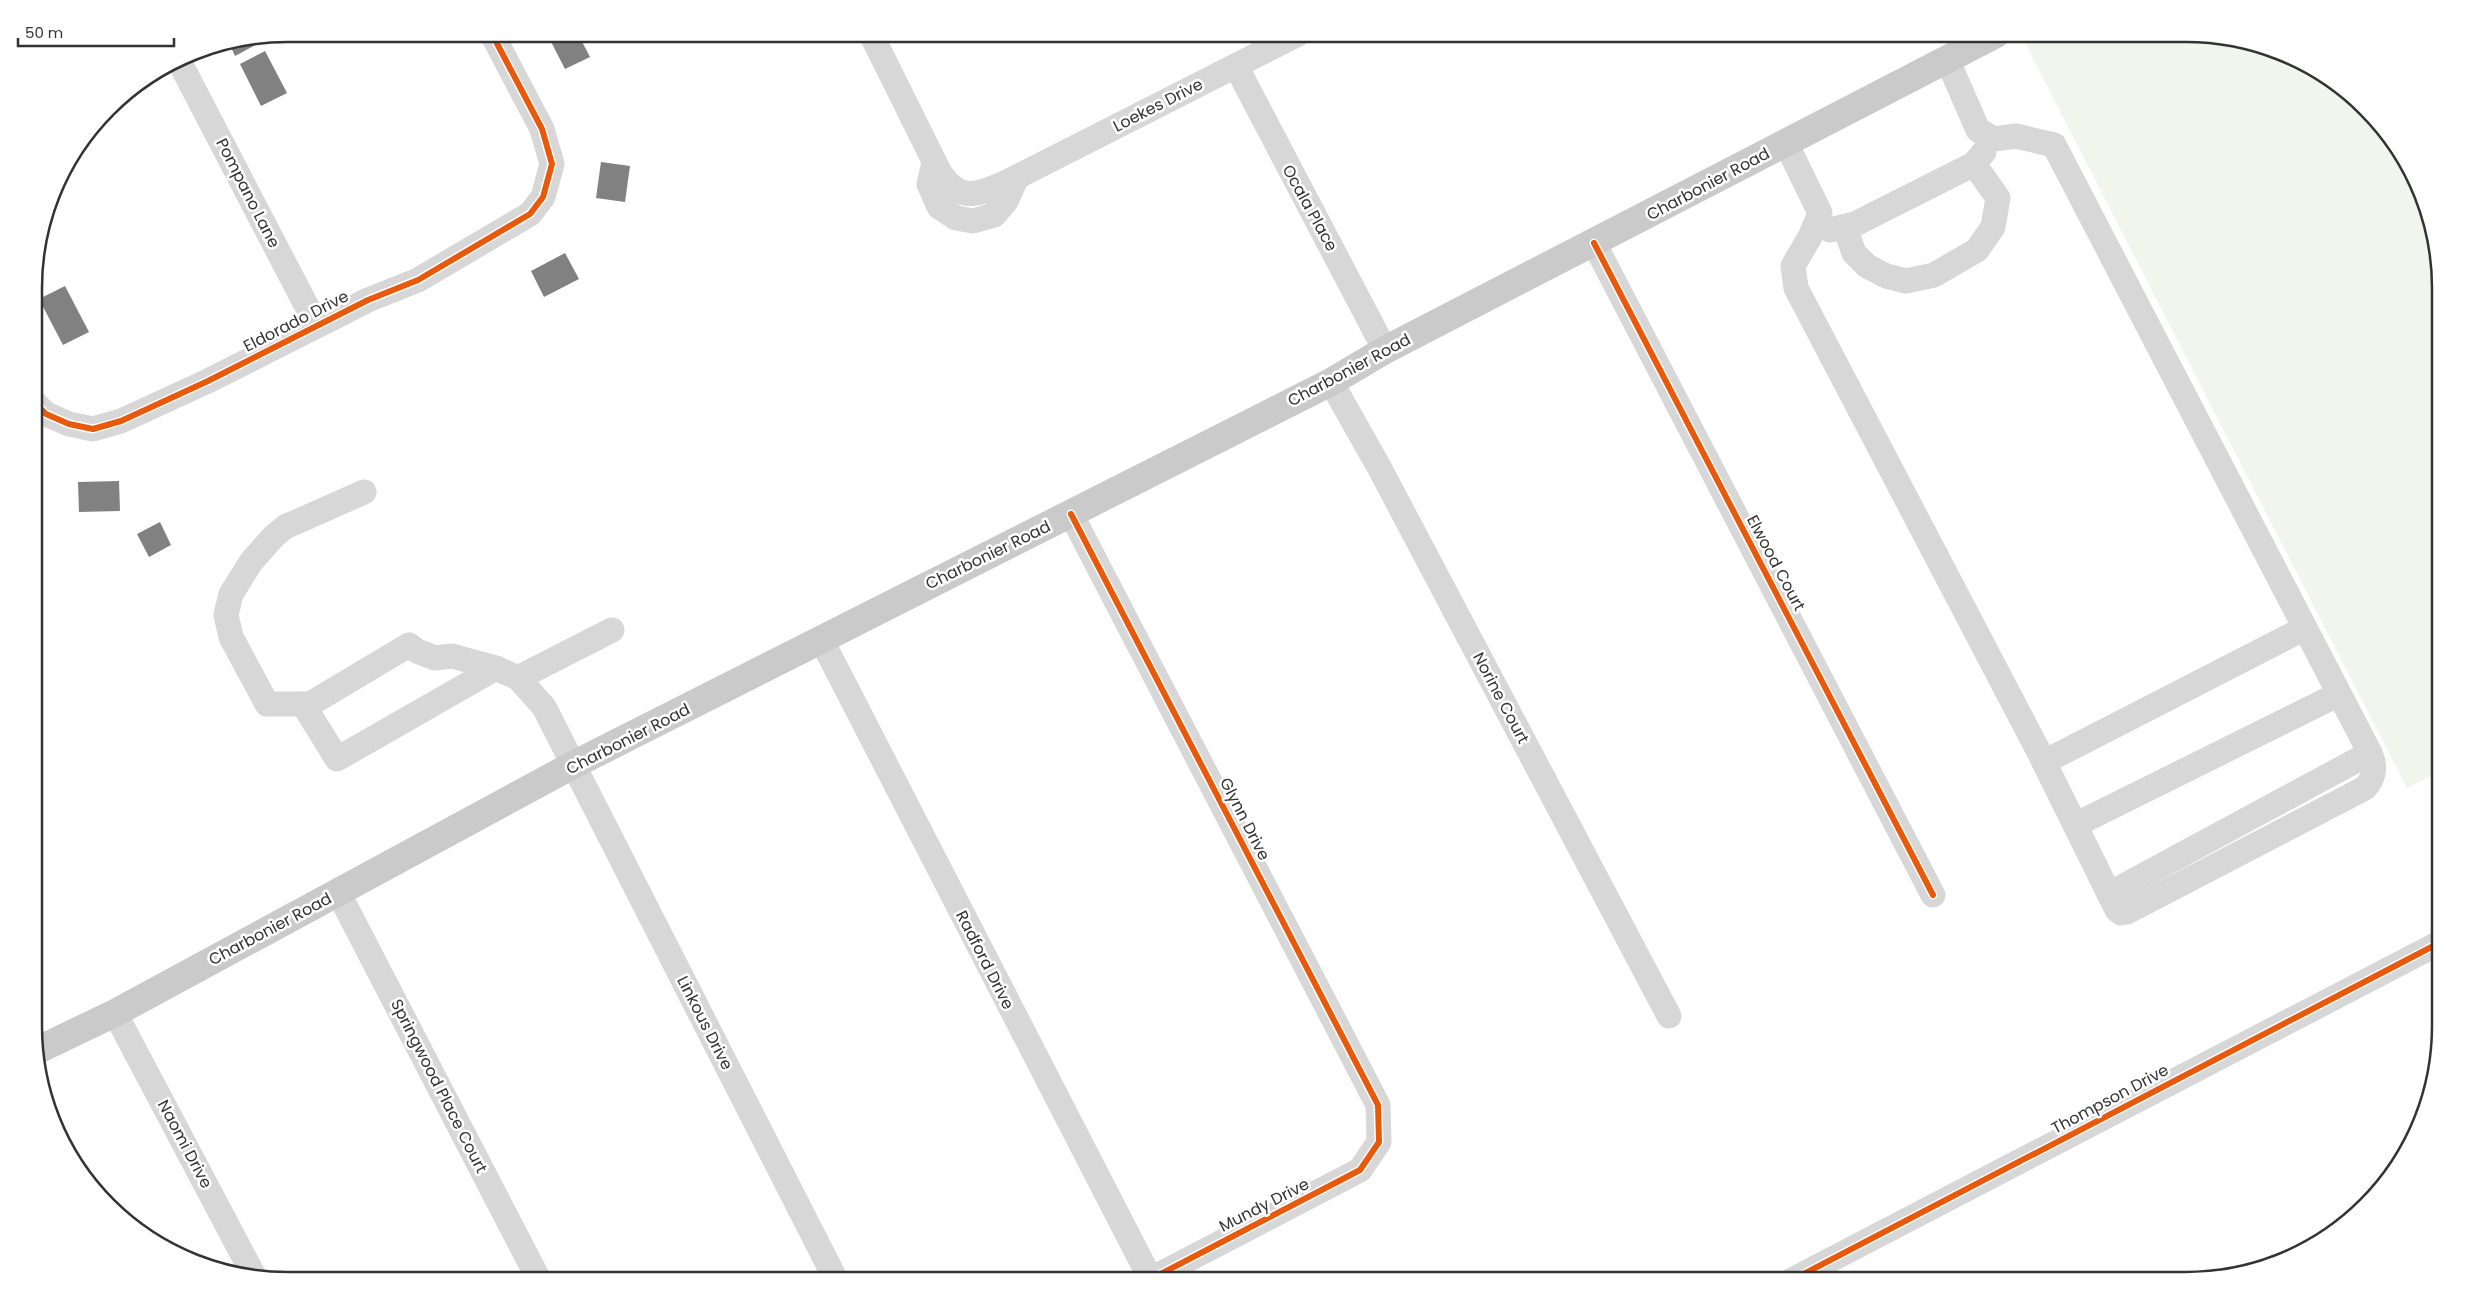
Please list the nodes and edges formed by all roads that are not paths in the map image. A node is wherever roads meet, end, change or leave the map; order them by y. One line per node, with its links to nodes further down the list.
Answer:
1 (497, 43): 14 (street, Eldorado Drive)
2 (876, 43): 6 (street, Loekes Drive)
3 (1281, 43): 6 (street, Loekes Drive)
4 (1978, 43): 5 (main road, Charbonier Road)
5 (1947, 59): 8 (street); 9 (main road, Charbonier Road)
6 (1236, 66): 15 (street, Ocala Place)
7 (182, 67): 14 (street, Pompano Lane)
8 (1994, 139): 10 (street); 20 (street)
9 (1786, 144): 12 (street); 13 (main road, Charbonier Road)
10 (1974, 164): 11 (street); 11 (street)
11 (1845, 227): 12 (street)
12 (1811, 235): 27 (street)
13 (1594, 243): 15 (main road, Charbonier Road); 34 (street, Elwood Court)
14 (317, 326): 17 (street, Eldorado Drive)
15 (1385, 350): 16 (main road, Charbonier Road)
16 (1331, 382): 19 (main road, Charbonier Road); 37 (street, Norine Court)
17 (42, 410)
18 (364, 492): 25 (street)
19 (1071, 514): 22 (main road, Charbonier Road); 39 (street, Glynn Drive)
20 (2305, 628): 24 (street); 27 (street)
21 (612, 630): 23 (street)
22 (821, 639): 28 (main road, Charbonier Road); 43 (street, Radford Drive)
23 (507, 673): 25 (street); 25 (street); 28 (street, Linkous Drive)
24 (2339, 694): 26 (street); 29 (street)
25 (303, 704)
26 (2370, 752): 30 (street); 31 (street)
27 (2044, 762): 29 (street)
28 (573, 765): 32 (main road, Charbonier Road); 42 (street, Linkous Drive)
29 (2075, 825): 33 (street)
30 (2235, 826): 31 (street); 33 (street)
31 (2246, 851): 33 (street)
32 (338, 892): 36 (main road, Charbonier Road); 41 (street, Springwood Place Court)
33 (2109, 894)
34 (1933, 895)
35 (2432, 947): 45 (street, Thompson Drive)
36 (115, 1013): 38 (main road, Charbonier Road); 40 (street, Naomi Drive)
37 (1669, 1016)
38 (44, 1047)
39 (1380, 1142): 44 (street, Mundy Drive)
40 (250, 1268)
41 (535, 1272)
42 (832, 1272)
43 (1146, 1272)
44 (1165, 1272)
45 (1807, 1272)

